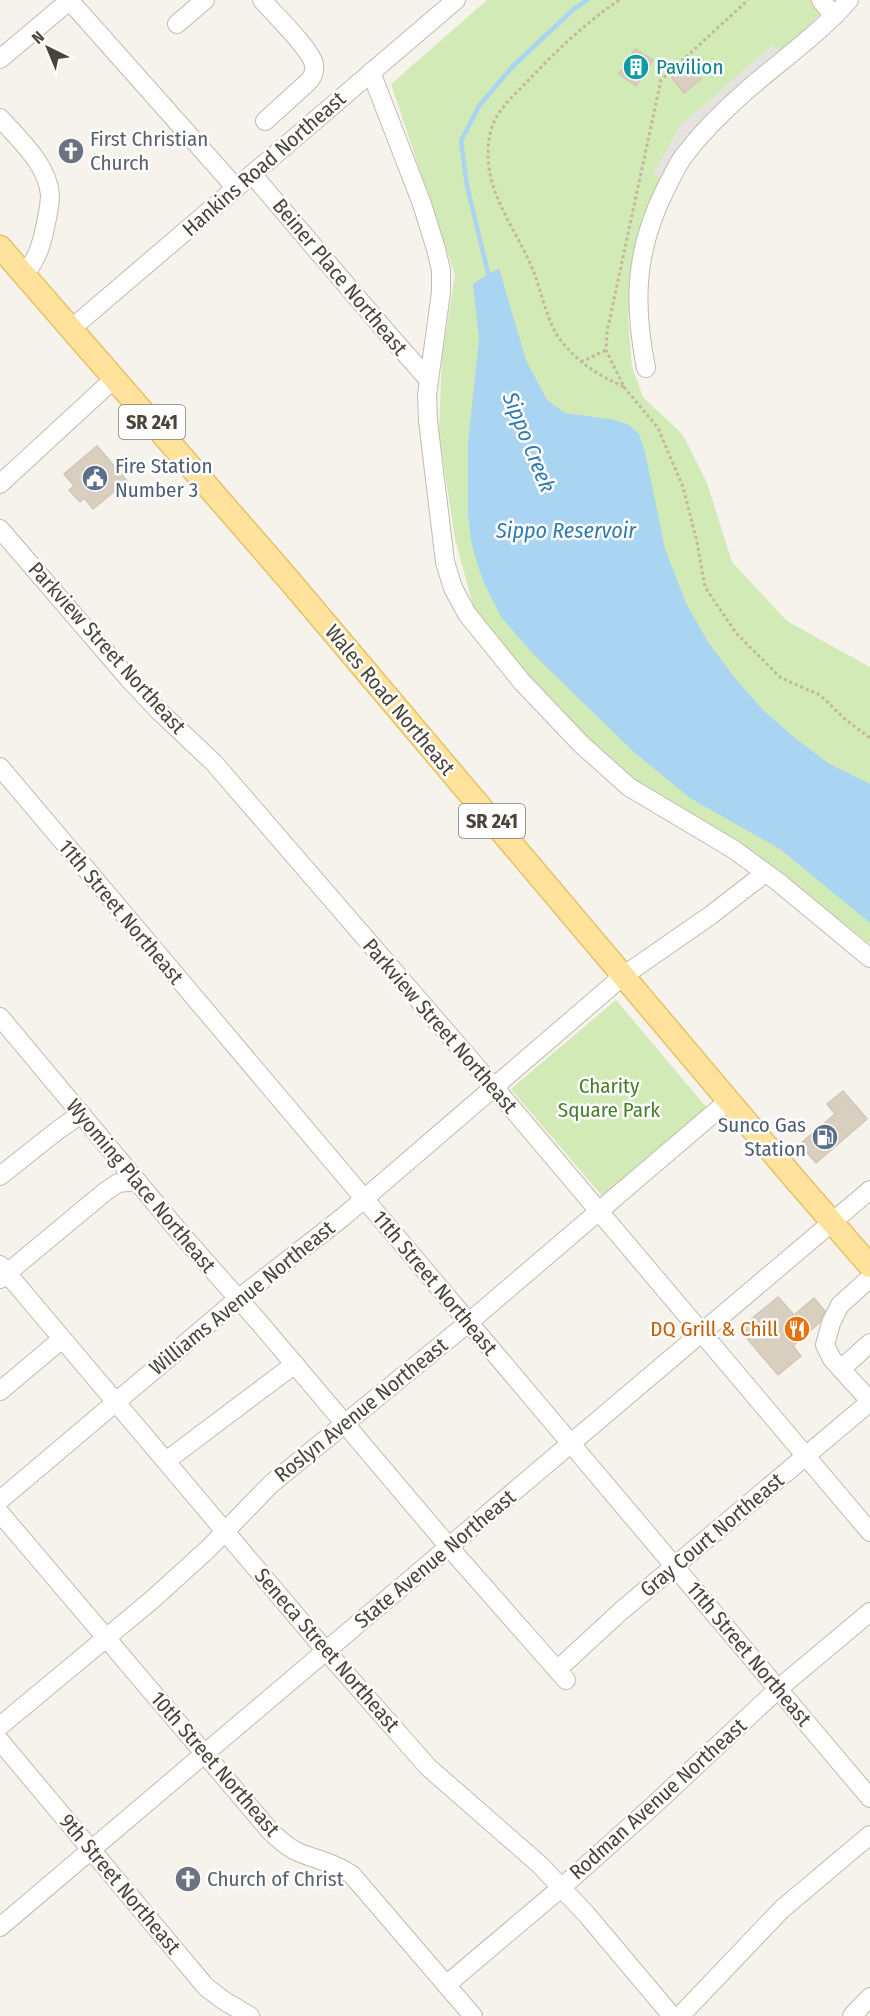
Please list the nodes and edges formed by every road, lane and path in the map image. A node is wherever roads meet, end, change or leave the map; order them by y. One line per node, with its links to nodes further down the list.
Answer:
1 (205, 0): 10 (street)
2 (456, 0): 12 (street, Hankins Road Northeast)
3 (619, 0): 21 (path)
4 (748, 0): 20 (path)
5 (821, 0): 9 (street)
6 (849, 0): 9 (street)
7 (62, 3): 11 (street); 16 (street)
8 (269, 3): 14 (street)
9 (834, 16): 22 (street)
10 (177, 24)
11 (0, 59)
12 (371, 72): 15 (street, Hankins Road Northeast); 24 (street)
13 (0, 118): 18 (street)
14 (265, 121)
15 (252, 174): 16 (street, Hankins Road Northeast); 24 (street, Beiner Place Northeast)
16 (236, 188): 19 (street, Hankins Road Northeast)
17 (0, 247): 18 (main road, Wales Road Northeast / SR 241)
18 (24, 274): 19 (main road, Wales Road Northeast / SR 241)
19 (72, 328): 23 (main road, Wales Road Northeast / SR 241)
20 (606, 350): 21 (path); 25 (path)
21 (580, 363): 25 (path)
22 (646, 368)
23 (115, 378): 26 (street); 32 (main road, Wales Road Northeast / SR 241)
24 (428, 379): 30 (street)
25 (624, 387): 28 (path)
26 (0, 484)
27 (0, 529): 34 (street, Parkview Street Northeast)
28 (870, 738)
29 (0, 767): 40 (street, 11th Street Northeast)
30 (765, 873): 31 (street); 32 (street, Williams Avenue Northeast)
31 (870, 958)
32 (623, 976): 34 (street, Williams Avenue Northeast); 35 (main road, Wales Road Northeast / SR 241)
33 (0, 1017): 36 (street, Wyoming Place Northeast)
34 (494, 1087): 40 (street, Williams Avenue Northeast); 41 (street, Parkview Street Northeast)
35 (729, 1101): 41 (street, Roslyn Avenue Northeast); 42 (main road, Wales Road Northeast / SR 241)
36 (81, 1114): 37 (street); 38 (street, Wyoming Place Northeast)
37 (0, 1176)
38 (137, 1181): 44 (street); 46 (street, Wyoming Place Northeast)
39 (870, 1190): 42 (street, State Avenue Northeast)
40 (363, 1199): 46 (street, Williams Avenue Northeast); 47 (street, 11th Street Northeast)
41 (598, 1211): 47 (street, Roslyn Avenue Northeast); 48 (street, Parkview Street Northeast)
42 (832, 1223): 43 (main road, Wales Road Northeast / SR 241); 48 (street, State Avenue Northeast)
43 (870, 1266)
44 (2, 1273): 49 (street, Seneca Street Northeast)
45 (870, 1278): 52 (street)
46 (238, 1299): 51 (street, Wyoming Place Northeast); 55 (street, Williams Avenue Northeast)
47 (468, 1323): 56 (street, Roslyn Avenue Northeast); 57 (street, 11th Street Northeast)
48 (702, 1333): 57 (street, State Avenue Northeast); 58 (street, Parkview Street Northeast)
49 (62, 1339): 53 (street); 55 (street, Seneca Street Northeast)
50 (870, 1343): 52 (street)
51 (295, 1364): 56 (street, Wyoming Place Northeast); 59 (street)
52 (841, 1369): 54 (street)
53 (0, 1392)
54 (870, 1401): 58 (street, Gray Court Northeast)
55 (116, 1402): 59 (street, Seneca Street Northeast); 60 (street, Williams Avenue Northeast)
56 (345, 1424): 62 (street, Roslyn Avenue Northeast); 64 (street, Wyoming Place Northeast)
57 (573, 1444): 64 (street, State Avenue Northeast); 65 (street, 11th Street Northeast)
58 (806, 1456): 63 (street, Parkview Street Northeast); 65 (street, Gray Court Northeast)
59 (166, 1461): 62 (street, Seneca Street Northeast)
60 (0, 1500)
61 (0, 1513): 67 (street, 10th Street Northeast)
62 (225, 1530): 67 (street, Roslyn Avenue Northeast); 68 (street, Seneca Street Northeast)
63 (870, 1532)
64 (448, 1547): 68 (street, State Avenue Northeast); 69 (street, Wyoming Place Northeast)
65 (675, 1566): 69 (street, Gray Court Northeast); 70 (street, 11th Street Northeast)
66 (870, 1612): 70 (street, Rodman Avenue Northeast)
67 (107, 1639): 71 (street, Roslyn Avenue Northeast); 73 (street, 10th Street Northeast)
68 (326, 1652): 73 (street, State Avenue Northeast); 77 (street, Seneca Street Northeast)
69 (561, 1675)
70 (778, 1689): 74 (street, 11th Street Northeast); 77 (street, Rodman Avenue Northeast)
71 (0, 1726)
72 (0, 1741): 76 (street, 9th Street Northeast)
73 (205, 1754): 76 (street, State Avenue Northeast); 79 (street, 10th Street Northeast)
74 (870, 1798)
75 (870, 1835): 84 (street)
76 (91, 1850): 78 (street, State Avenue Northeast); 81 (street, 9th Street Northeast)
77 (562, 1887): 79 (street, Rodman Avenue Northeast); 83 (street, Seneca Street Northeast)
78 (0, 1927)
79 (446, 1985): 82 (street, 10th Street Northeast)
80 (870, 1997): 85 (street)
81 (250, 2016)
82 (473, 2016)
83 (672, 2016)
84 (680, 2016)
85 (852, 2016)

